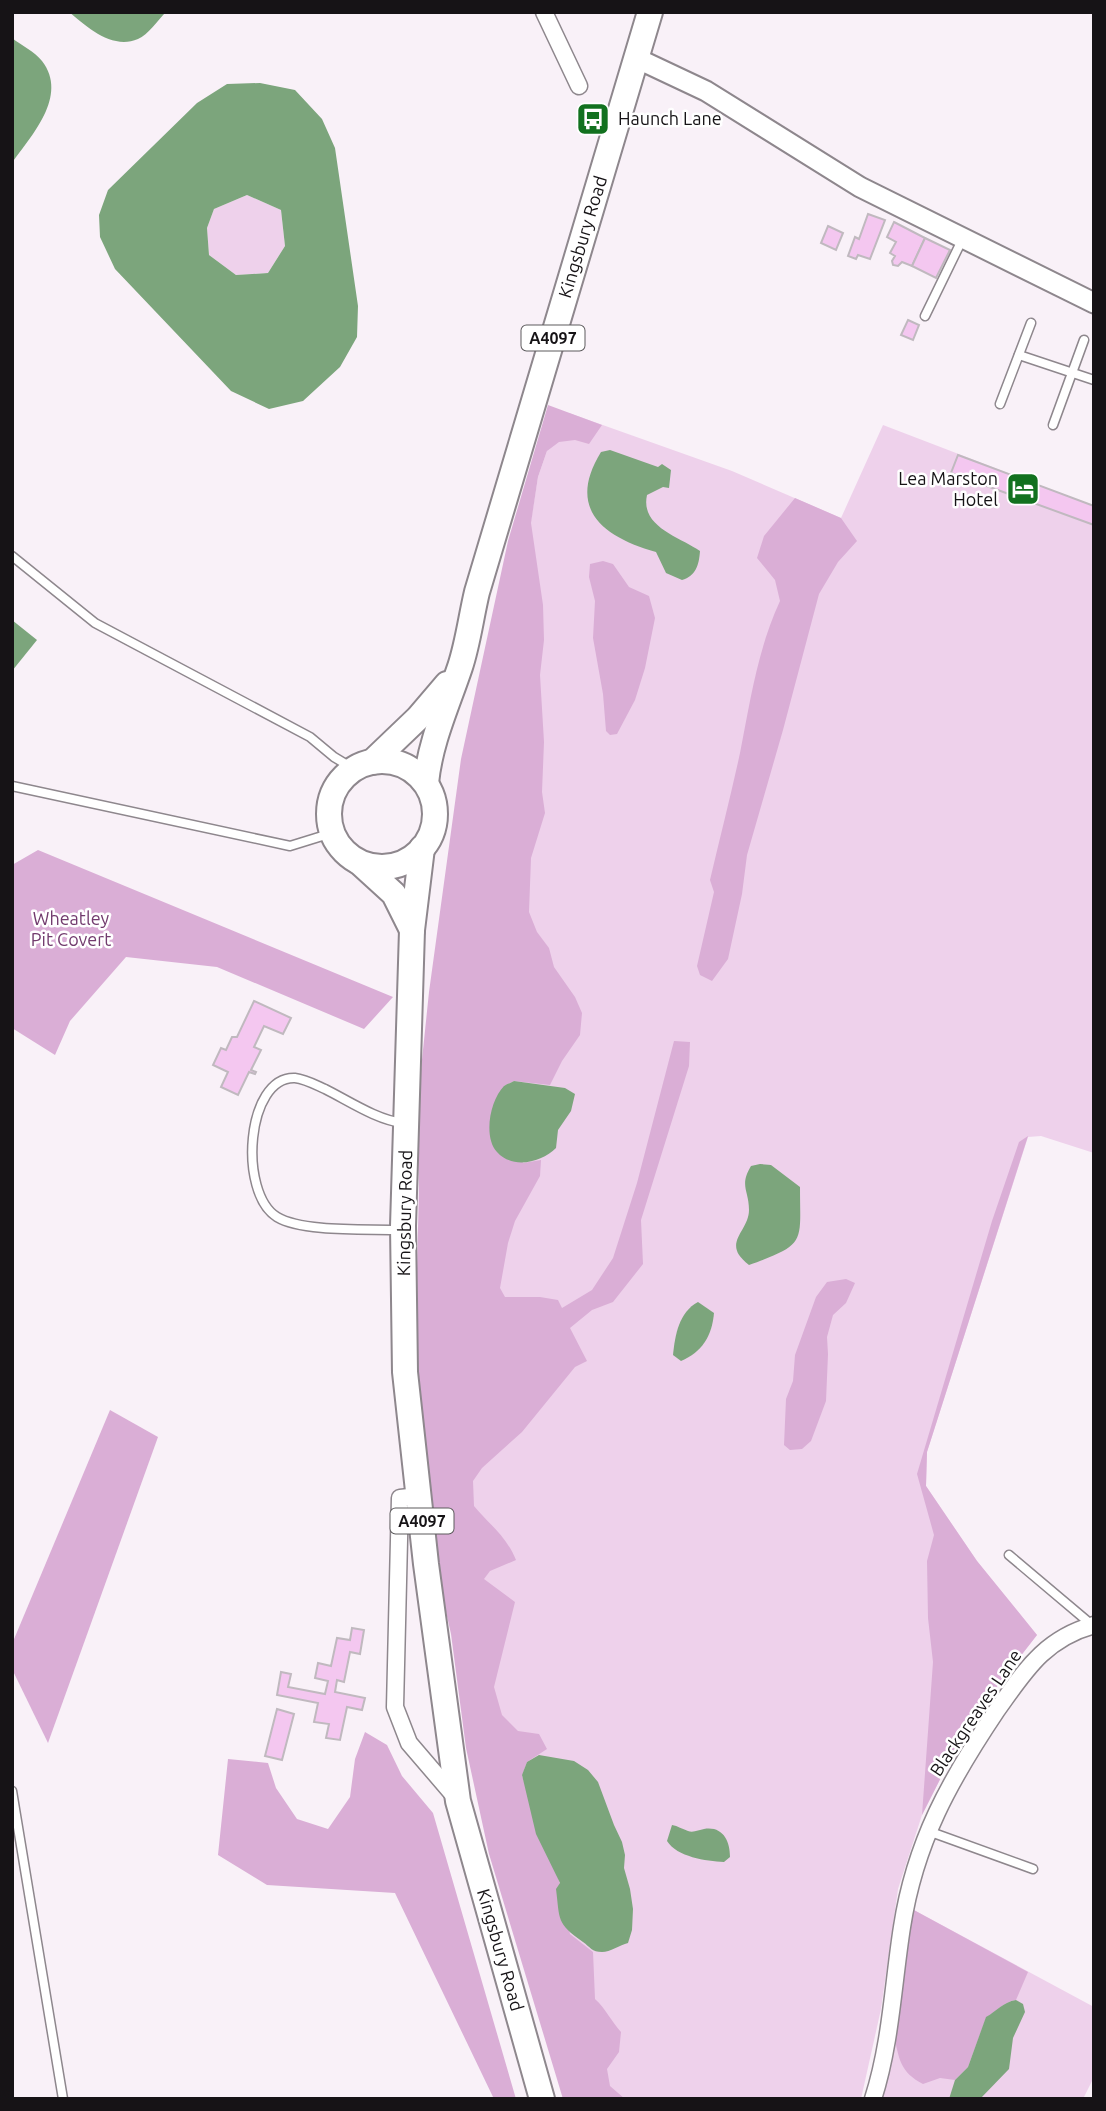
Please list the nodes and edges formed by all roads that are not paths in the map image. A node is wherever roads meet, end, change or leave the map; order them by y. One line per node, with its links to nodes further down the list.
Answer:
1 (544, 12): 4 (street)
2 (650, 12): 3 (main road, Kingsbury Road / A4097)
3 (636, 58): 5 (street); 16 (main road, Kingsbury Road / A4097)
4 (579, 86)
5 (963, 239): 6 (street); 7 (lane)
6 (1094, 303)
7 (925, 316)
8 (1031, 323): 10 (lane)
9 (1084, 340): 11 (lane)
10 (1019, 355): 11 (lane); 13 (lane)
11 (1073, 373): 12 (lane); 14 (lane)
12 (1094, 380)
13 (1000, 404)
14 (1053, 425)
15 (12, 556): 17 (lane)
16 (461, 664): 17 (main road, Kingsbury Road / A4097); 18 (main road, Kingsbury Road / A4097)
17 (363, 765): 18 (main road); 20 (main road, Kingsbury Road / A4097)
18 (426, 783): 21 (main road, Kingsbury Road / A4097)
19 (12, 786): 20 (lane)
20 (332, 833): 22 (main road, Kingsbury Road / A4097)
21 (422, 848): 22 (main road); 23 (main road, Kingsbury Road / A4097)
22 (359, 862): 23 (main road, Kingsbury Road / A4097)
23 (412, 930): 24 (main road, Kingsbury Road / A4097)
24 (406, 1124): 25 (main road, Kingsbury Road / A4097); 25 (lane)
25 (403, 1226): 26 (main road, Kingsbury Road / A4097)
26 (419, 1496): 30 (main road, Kingsbury Road / A4097); 30 (street, Kingsbury Road)
27 (1009, 1555): 28 (lane)
28 (1093, 1625): 31 (street, Blackgreaves Lane)
29 (12, 1791): 33 (lane)
30 (458, 1801): 34 (main road, Kingsbury Road / A4097)
31 (928, 1831): 32 (lane); 35 (street, Blackgreaves Lane)
32 (1033, 1869)
33 (63, 2099)
34 (542, 2099)
35 (873, 2099)

